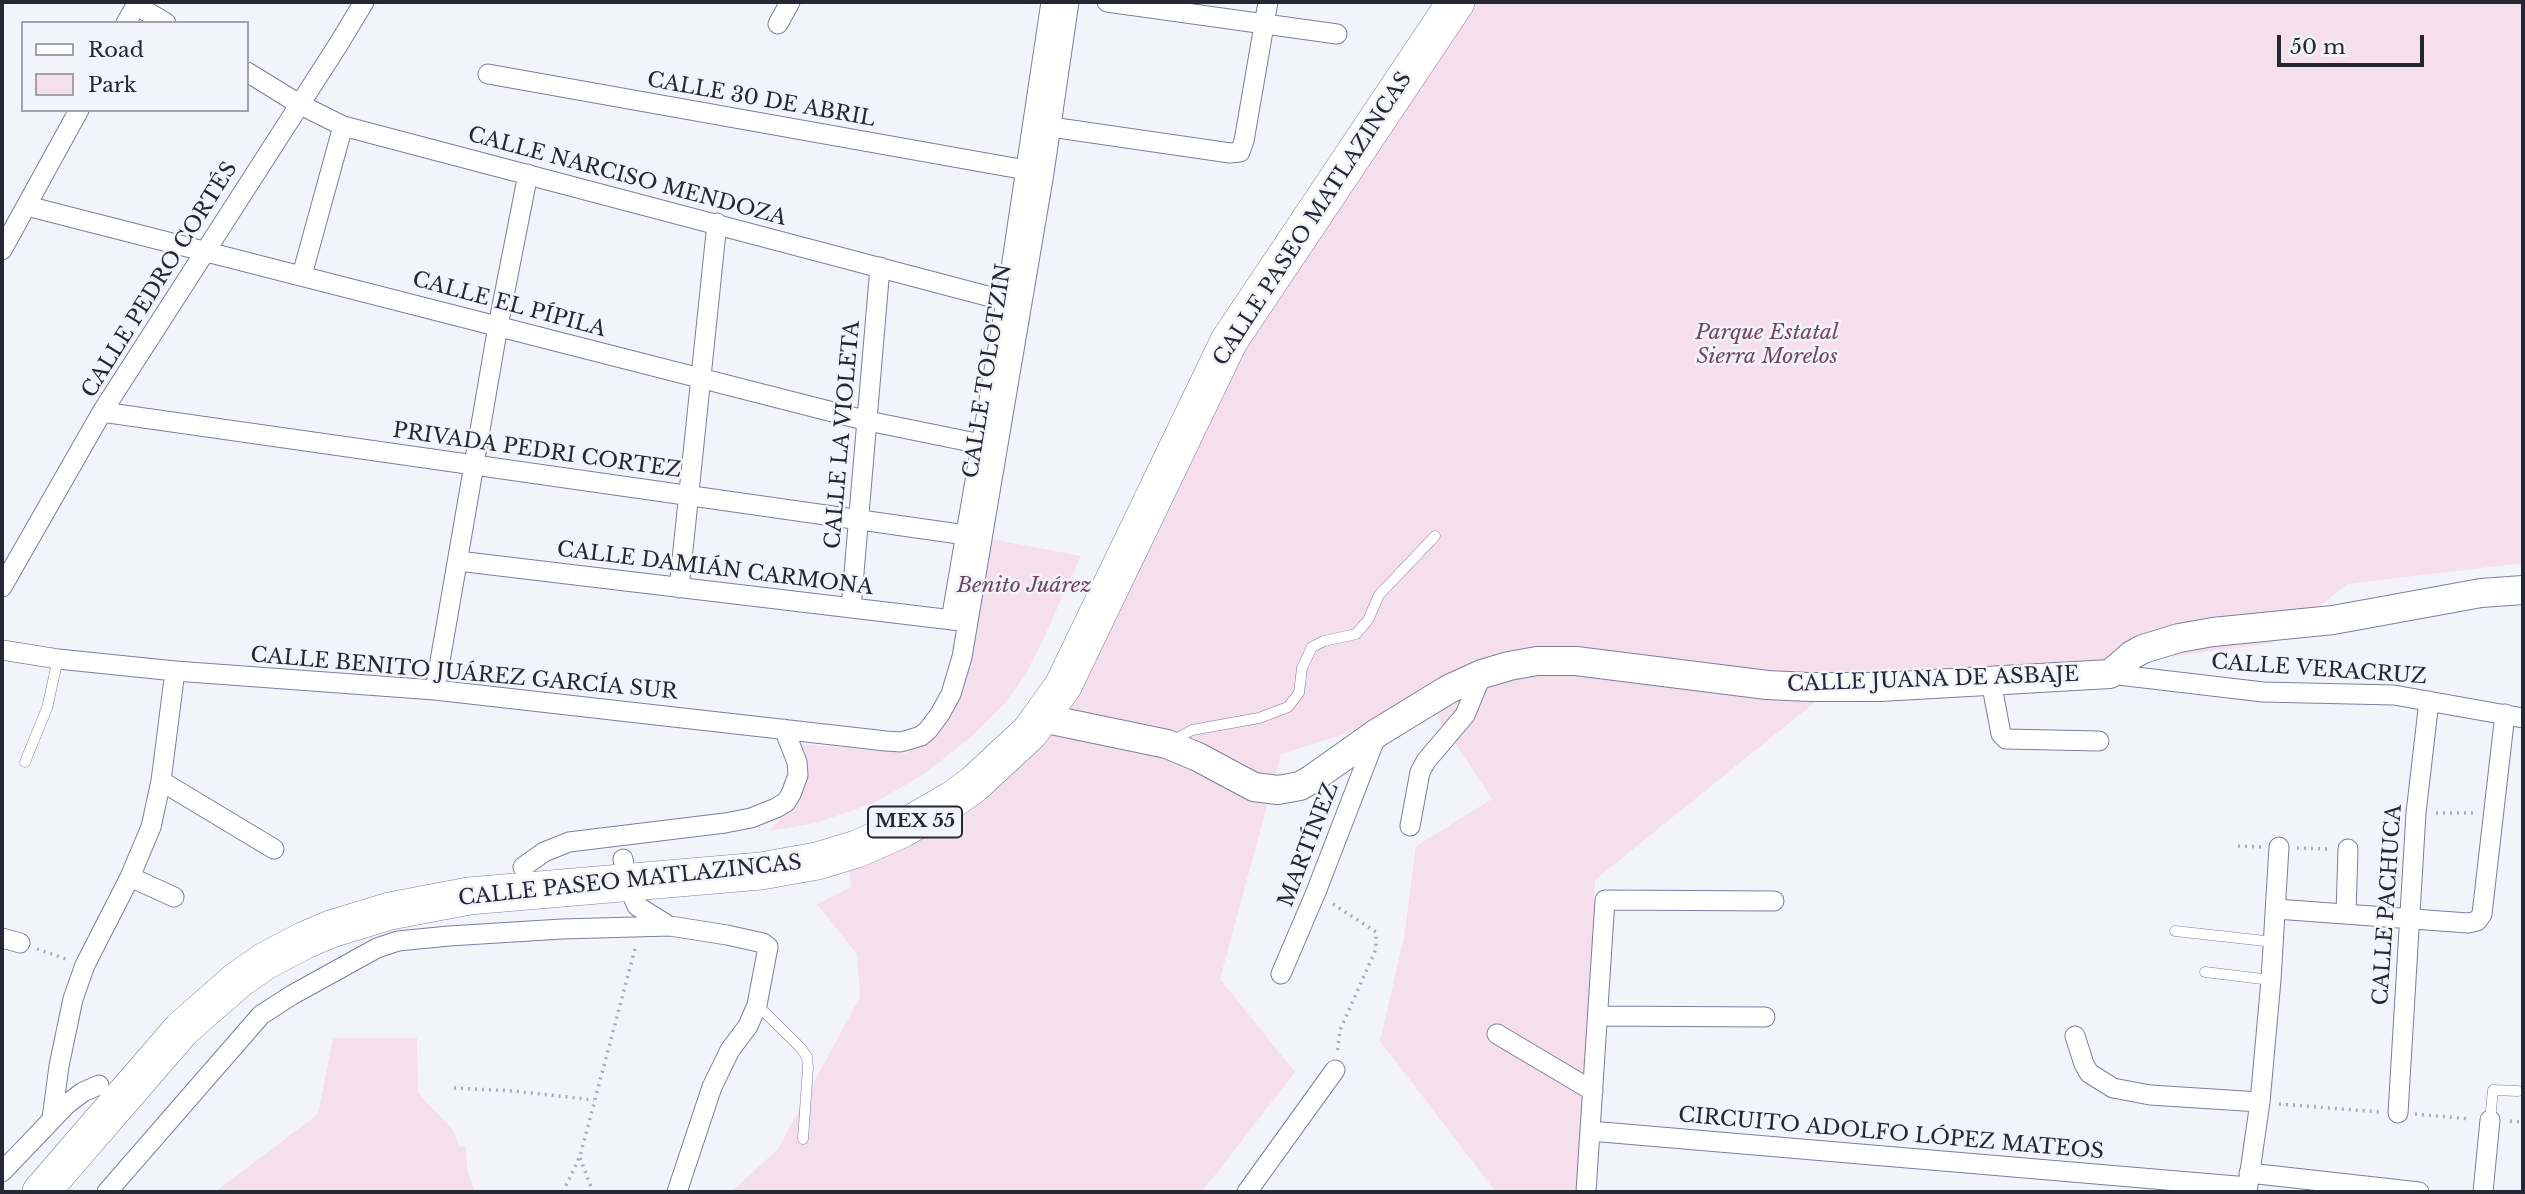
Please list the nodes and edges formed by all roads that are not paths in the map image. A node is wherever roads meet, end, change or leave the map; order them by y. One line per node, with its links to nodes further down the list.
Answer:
1 (364, 2): 18 (street, CALLE PEDRO CORTÉS)
2 (790, 2): 13 (street)
3 (1051, 2): 22 (street, CALLE TOLOTZIN)
4 (1069, 2): 21 (street, CALLE TOLOTZIN)
5 (1107, 2): 12 (street)
6 (1268, 2): 12 (street)
7 (1429, 2): 17 (highway, CALLE PASEO MATLAZINCAS / MEX 55)
8 (1457, 2): 17 (highway, CALLE PASEO MATLAZINCAS / MEX 55)
9 (137, 3): 10 (street); 11 (street)
10 (127, 21)
11 (163, 21)
12 (1264, 23): 14 (street); 21 (street)
13 (778, 24)
14 (1337, 34)
15 (248, 73): 18 (street, CALLE NARCISO MENDOZA)
16 (488, 74): 22 (street, CALLE 30 DE ABRIL)
17 (1383, 92): 56 (highway, CALLE PASEO MATLAZINCAS / MEX 55); 69 (highway, CALLE PASEO MATLAZINCAS / MEX 55)
18 (299, 104): 20 (street, CALLE NARCISO MENDOZA); 27 (street, CALLE PEDRO CORTÉS)
19 (78, 112): 24 (street)
20 (343, 126): 23 (street, CALLE NARCISO MENDOZA); 29 (street)
21 (1051, 127): 46 (street, CALLE TOLOTZIN)
22 (1026, 170): 30 (street, CALLE TOLOTZIN)
23 (528, 174): 25 (street, CALLE NARCISO MENDOZA); 31 (street)
24 (27, 206): 26 (street); 27 (street, CALLE EL PÍPILA)
25 (717, 223): 28 (street, CALLE NARCISO MENDOZA); 32 (street)
26 (2, 250)
27 (205, 250): 29 (street, CALLE EL PÍPILA); 33 (street, CALLE PEDRO CORTÉS)
28 (880, 267): 30 (street, CALLE NARCISO MENDOZA); 34 (street, CALLE LA VIOLETA)
29 (302, 275): 31 (street, CALLE EL PÍPILA)
30 (1006, 301): 35 (street, CALLE TOLOTZIN)
31 (498, 326): 32 (street, CALLE EL PÍPILA); 36 (street)
32 (701, 379): 34 (street, CALLE EL PÍPILA); 37 (street)
33 (102, 412): 36 (street, PRIVADA PEDRI CORTEZ); 42 (street, CALLE PEDRO CORTÉS)
34 (868, 421): 35 (street, CALLE EL PÍPILA); 38 (street, CALLE LA VIOLETA)
35 (981, 444): 39 (street, CALLE TOLOTZIN)
36 (474, 464): 37 (street, PRIVADA PEDRI CORTEZ); 41 (street)
37 (689, 496): 38 (street, PRIVADA PEDRI CORTEZ); 43 (street)
38 (858, 520): 39 (street, PRIVADA PEDRI CORTEZ); 45 (street, CALLE LA VIOLETA)
39 (966, 536): 46 (street, CALLE TOLOTZIN)
40 (1434, 536): 61 (lane)
41 (458, 561): 43 (street, CALLE DAMIÁN CARMONA); 53 (street)
42 (2, 587)
43 (679, 588): 45 (street, CALLE DAMIÁN CARMONA)
44 (2523, 590): 51 (street, CALLE JUANA DE ASBAJE)
45 (851, 608): 46 (street, CALLE DAMIÁN CARMONA)
46 (959, 621): 59 (street, CALLE TOLOTZIN)
47 (2, 650): 48 (street, CALLE BENITO JUÁREZ GARCÍA SUR)
48 (58, 659): 49 (street, CALLE BENITO JUÁREZ GARCÍA SUR); 62 (lane)
49 (175, 671): 53 (street, CALLE BENITO JUÁREZ GARCÍA SUR); 63 (street)
50 (1482, 674): 52 (street, CALLE JUANA DE ASBAJE); 58 (street, CALLE JUANA DE ASBAJE); 64 (street)
51 (2110, 674): 52 (street, CALLE JUANA DE ASBAJE); 54 (street, CALLE VERACRUZ)
52 (1991, 681): 60 (street)
53 (435, 690): 57 (street, CALLE BENITO JUÁREZ GARCÍA SUR)
54 (2429, 701): 55 (street, CALLE VERACRUZ); 75 (street, CALLE PACHUCA)
55 (2514, 716): 75 (street)
56 (1042, 718): 61 (street, CALLE JUANA DE ASBAJE); 69 (highway, CALLE PASEO MATLAZINCAS / MEX 55)
57 (784, 729): 59 (street, CALLE BENITO JUÁREZ GARCÍA SUR); 68 (street)
58 (1377, 733): 61 (street, CALLE JUANA DE ASBAJE); 80 (street, MARTÍNEZ)
59 (921, 736)
60 (2099, 741)
61 (1167, 744)
62 (25, 762)
63 (161, 781): 66 (street); 70 (street)
64 (1410, 826)
65 (2279, 847): 73 (street)
66 (274, 849)
67 (2348, 849): 74 (street)
68 (523, 867): 69 (highway, CALLE PASEO MATLAZINCAS / MEX 55); 88 (highway, CALLE PASEO MATLAZINCAS / MEX 55)
69 (625, 871): 76 (street); 100 (highway, CALLE PASEO MATLAZINCAS / MEX 55)
70 (130, 877): 71 (street); 93 (street)
71 (174, 897)
72 (1774, 901): 83 (street)
73 (2276, 909): 74 (street); 78 (street)
74 (2347, 915): 75 (street)
75 (2409, 919): 92 (street, CALLE PACHUCA)
76 (670, 926): 82 (street); 101 (street)
77 (2175, 931): 78 (lane)
78 (2274, 942): 81 (street)
79 (2205, 972): 81 (lane)
80 (1281, 974)
81 (2271, 979): 91 (street)
82 (757, 1006): 96 (lane); 102 (street)
83 (1598, 1016): 84 (street); 89 (street)
84 (1765, 1017)
85 (1497, 1034): 89 (street)
86 (2075, 1036): 91 (street)
87 (1335, 1070): 103 (street)
88 (99, 1085): 93 (street); 99 (highway, CALLE PASEO MATLAZINCAS / MEX 55)
89 (1593, 1091): 95 (street)
90 (2518, 1091): 94 (lane)
91 (2260, 1102): 98 (street)
92 (2398, 1113)
93 (52, 1119): 97 (street)
94 (2490, 1121): 106 (street)
95 (1590, 1131): 98 (street, CIRCUITO ADOLFO LÓPEZ MATEOS); 104 (street)
96 (803, 1139)
97 (2, 1172)
98 (2248, 1184): 105 (street, CIRCUITO ADOLFO LÓPEZ MATEOS)
99 (13, 1192)
100 (41, 1192)
101 (107, 1192)
102 (677, 1192)
103 (1247, 1192)
104 (1586, 1192)
105 (2419, 1192)
106 (2483, 1192)

